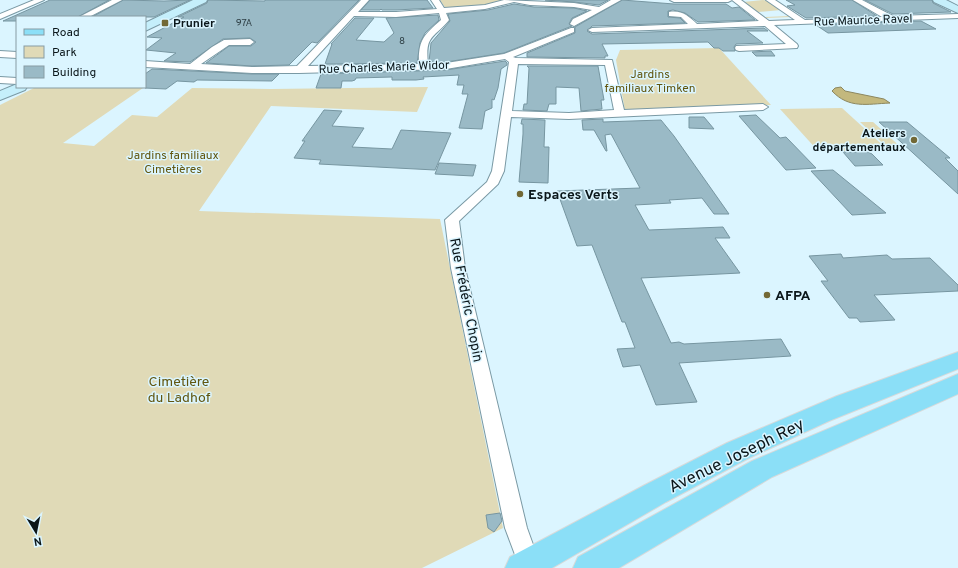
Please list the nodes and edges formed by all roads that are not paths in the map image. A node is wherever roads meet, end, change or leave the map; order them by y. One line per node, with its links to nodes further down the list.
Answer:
1 (40, 0): 24 (street)
2 (118, 0): 22 (street)
3 (202, 0): 29 (main road)
4 (365, 0): 20 (street)
5 (435, 0): 19 (street)
6 (511, 0): 19 (street)
7 (516, 0): 17 (street)
8 (617, 0): 17 (street, Rue Charles Marie Widor)
9 (674, 0): 10 (street)
10 (728, 0)
11 (736, 0): 27 (street)
12 (770, 0): 26 (street)
13 (857, 0): 25 (street)
14 (938, 0): 18 (main road)
15 (949, 0): 16 (main road)
16 (958, 5)
17 (600, 9): 30 (street, Rue Charles Marie Widor)
18 (958, 10)
19 (442, 11): 20 (street); 39 (street)
20 (351, 14): 40 (street)
21 (672, 14): 28 (street)
22 (85, 16)
23 (958, 16): 25 (street, Rue Maurice Ravel)
24 (0, 17)
25 (893, 19): 26 (street, Rue Maurice Ravel)
26 (803, 22): 27 (street, Rue Maurice Ravel)
27 (768, 24): 28 (street, Rue Maurice Ravel); 32 (street)
28 (695, 26): 30 (street, Rue Maurice Ravel)
29 (146, 27)
30 (580, 30): 36 (street, Rue Charles Marie Widor)
31 (250, 42): 38 (street)
32 (738, 48)
33 (16, 49): 34 (street)
34 (4, 54): 35 (street)
35 (16, 55)
36 (510, 58): 39 (street, Rue Charles Marie Widor); 46 (street, Rue Frédéric Chopin); 47 (street)
37 (146, 64): 38 (street, Rue Charles Marie Widor)
38 (192, 67): 40 (street, Rue Charles Marie Widor)
39 (424, 67): 40 (street, Rue Charles Marie Widor)
40 (299, 70)
41 (0, 80): 42 (street)
42 (16, 81)
43 (18, 88): 44 (main road)
44 (0, 96)
45 (763, 107): 47 (street)
46 (506, 114): 47 (street); 50 (street, Rue Frédéric Chopin)
47 (620, 114)
48 (958, 360): 50 (main road, Avenue Joseph Rey)
49 (958, 383): 51 (main road, Avenue Joseph Rey)
50 (525, 566)
51 (590, 568)

